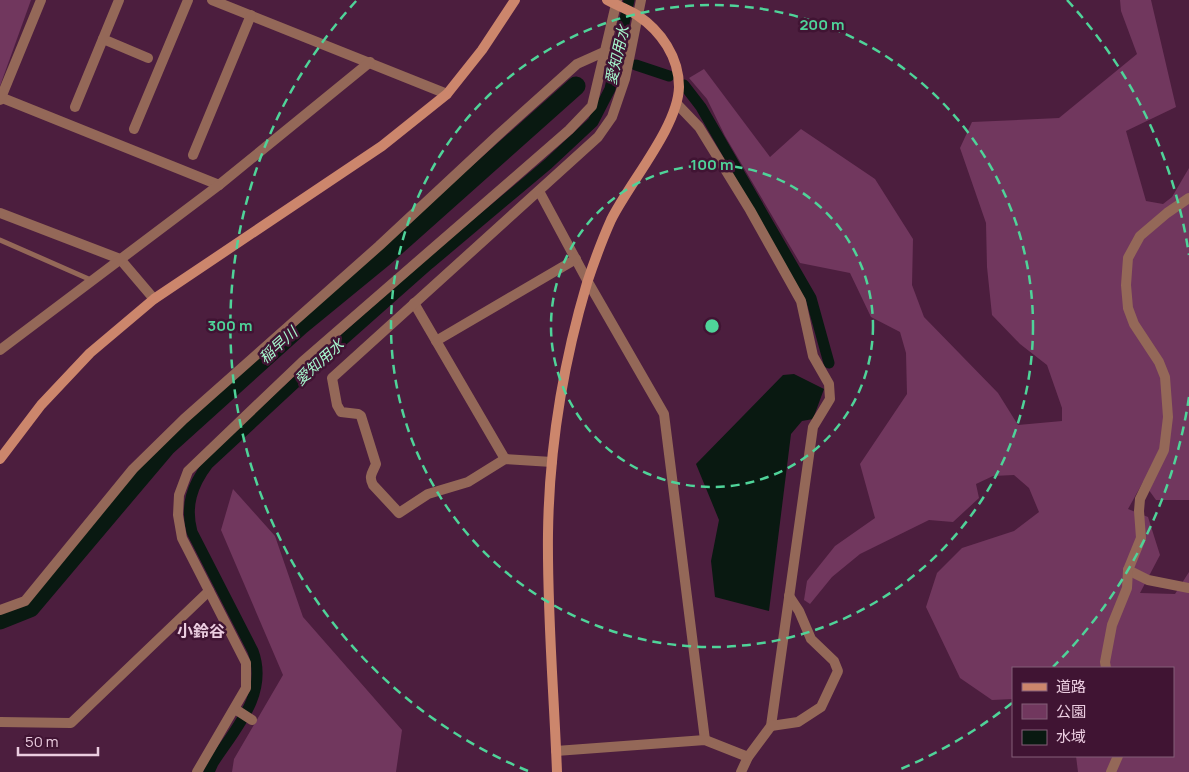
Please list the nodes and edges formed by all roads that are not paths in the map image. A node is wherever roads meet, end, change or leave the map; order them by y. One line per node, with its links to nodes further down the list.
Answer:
1 (40, 0): 15 (street)
2 (119, 0): 10 (street)
3 (188, 0): 18 (street)
4 (212, 0): 9 (street)
5 (515, 0): 14 (street)
6 (641, 0): 8 (street)
7 (613, 2): 8 (street); 11 (street)
8 (634, 14): 16 (street); 21 (street)
9 (251, 15): 13 (street); 19 (street)
10 (103, 39): 12 (street); 17 (street)
11 (606, 51): 38 (street); 40 (street)
12 (148, 58)
13 (370, 62): 14 (street); 20 (street)
14 (447, 94): 29 (street)
15 (0, 98): 20 (street)
16 (677, 104): 28 (street); 39 (street)
17 (75, 107)
18 (134, 129)
19 (192, 155)
20 (218, 185): 25 (street)
21 (539, 191): 26 (street); 30 (street)
22 (1189, 198): 36 (street)
23 (0, 213): 25 (street)
24 (0, 240): 27 (lane)
25 (120, 259): 27 (street); 29 (street)
26 (576, 259): 28 (street); 31 (street)
27 (92, 280): 32 (street)
28 (588, 282): 35 (street); 46 (street)
29 (154, 299): 33 (street)
30 (414, 303): 31 (street); 34 (street)
31 (436, 341): 34 (street)
32 (0, 350)
33 (0, 459)
34 (505, 459): 35 (street)
35 (552, 462): 47 (street)
36 (1128, 570): 37 (street); 41 (street)
37 (1189, 588)
38 (209, 591): 42 (street); 44 (street)
39 (789, 596): 45 (street); 45 (street)
40 (0, 610)
41 (1106, 667)
42 (237, 710): 43 (street); 50 (street)
43 (252, 720)
44 (0, 722)
45 (771, 726): 49 (street)
46 (706, 740): 47 (street); 49 (street)
47 (556, 750): 51 (street)
48 (1118, 757): 53 (street)
49 (748, 758): 52 (street)
50 (198, 772)
51 (557, 772)
52 (741, 772)
53 (1111, 772)

